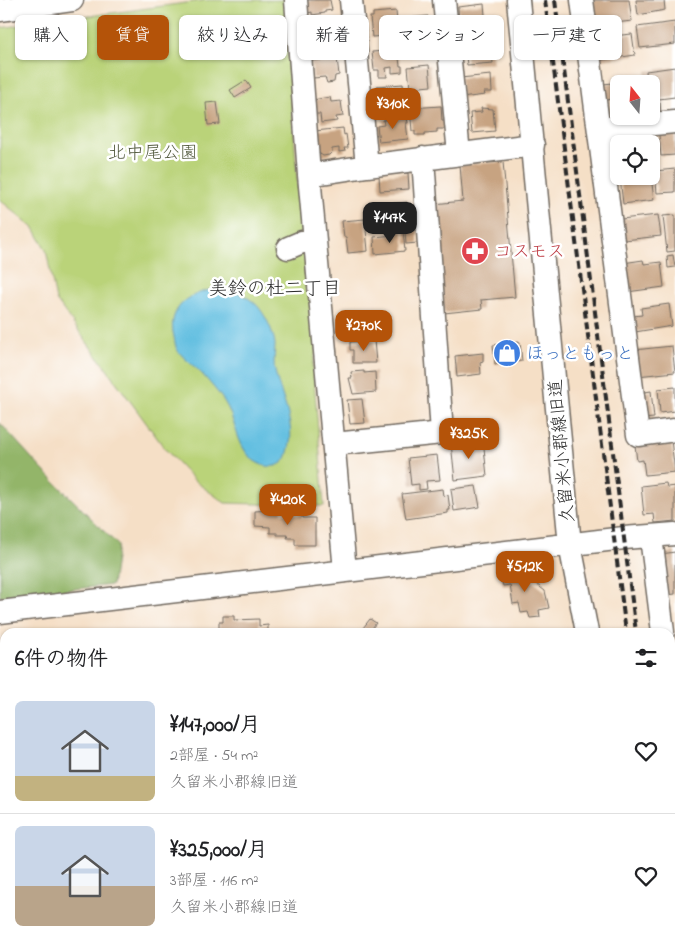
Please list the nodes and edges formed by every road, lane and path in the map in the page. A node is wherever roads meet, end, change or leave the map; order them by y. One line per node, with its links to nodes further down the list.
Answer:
1 (72, 0): 7 (street)
2 (296, 0): 14 (street)
3 (351, 0): 13 (street)
4 (444, 0): 11 (street)
5 (518, 0): 10 (street, 久留米小郡線旧道)
6 (582, 0): 9 (street)
7 (0, 10)
8 (675, 122): 9 (street)
9 (599, 130): 17 (street)
10 (533, 144): 11 (street); 21 (street, 久留米小郡線旧道)
11 (459, 154): 12 (street)
12 (423, 158): 13 (street); 18 (street)
13 (367, 166): 14 (street)
14 (309, 175): 15 (street)
15 (315, 241): 16 (street); 18 (street)
16 (288, 248)
17 (675, 430)
18 (334, 444): 22 (street)
19 (675, 534): 20 (street)
20 (651, 537): 21 (street); 25 (street)
21 (570, 545): 22 (street); 24 (street, 久留米小郡線旧道)
22 (345, 571): 23 (street)
23 (0, 612)
24 (586, 628)
25 (662, 628)

